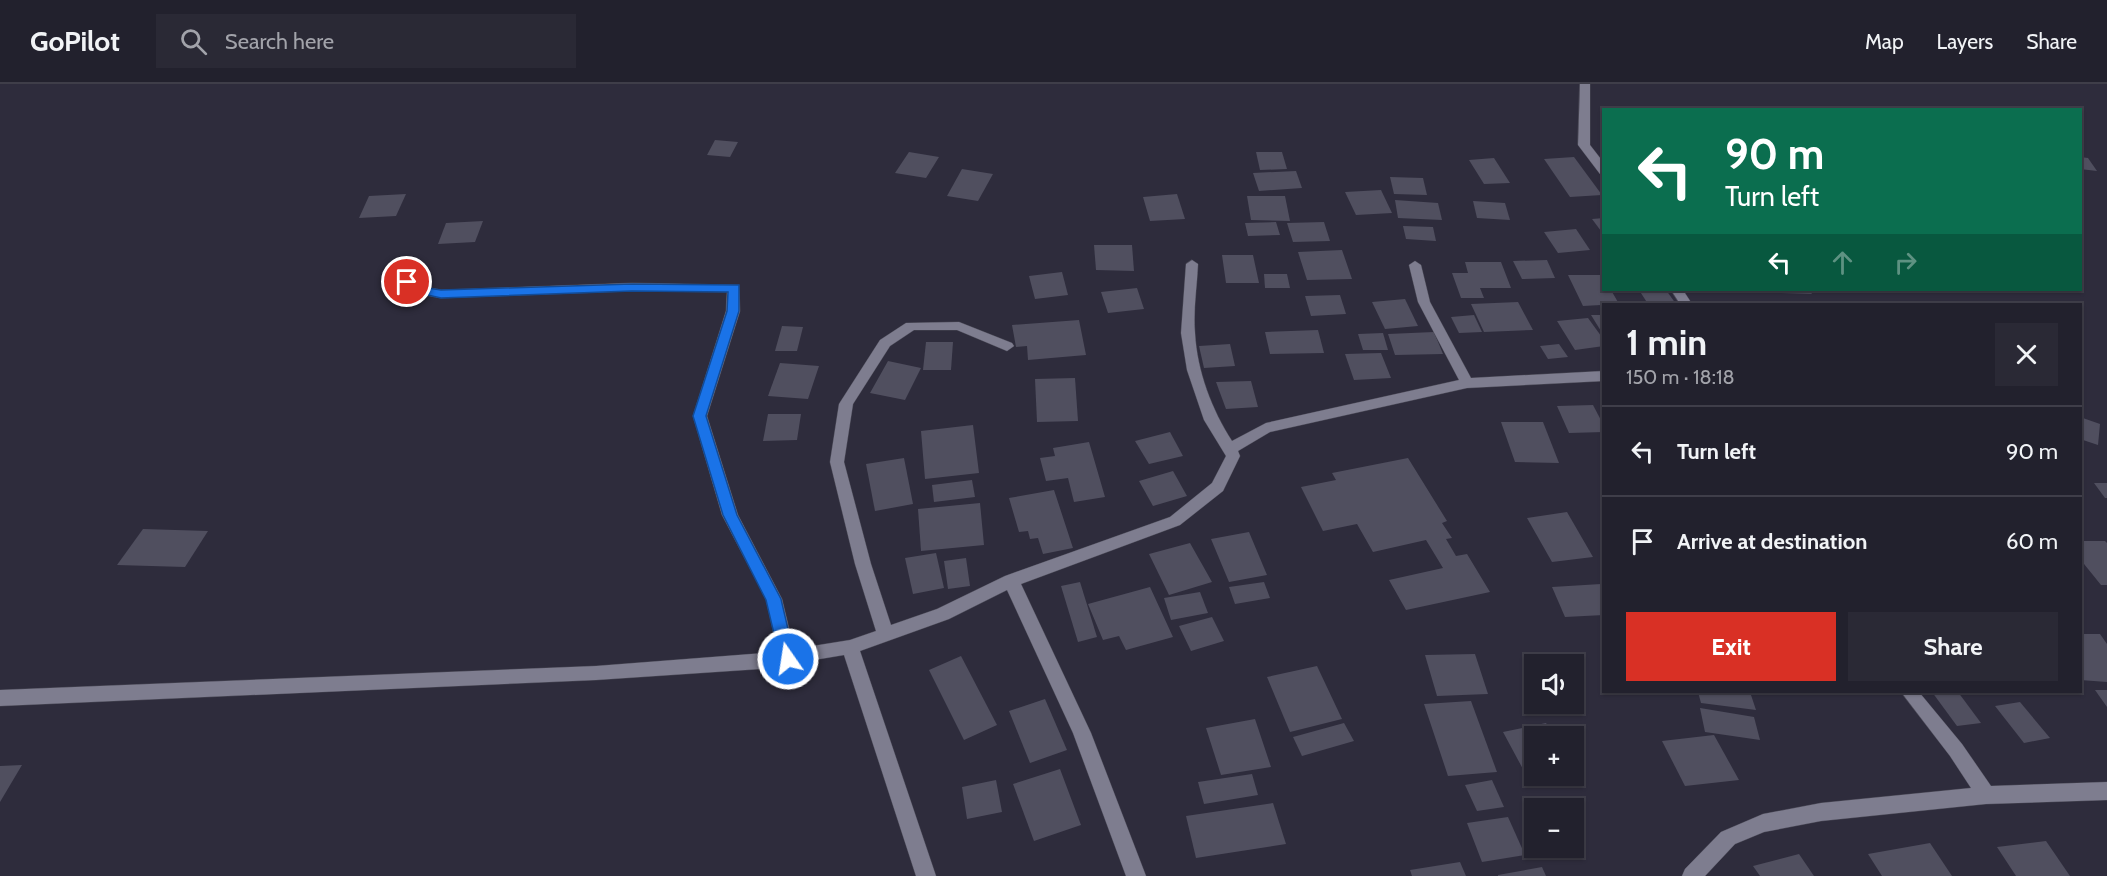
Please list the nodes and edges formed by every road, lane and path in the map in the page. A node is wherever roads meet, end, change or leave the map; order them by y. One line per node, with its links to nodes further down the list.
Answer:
1 (1585, 84): 2 (street)
2 (1602, 169)
3 (1192, 264): 9 (street)
4 (1415, 265): 8 (street)
5 (409, 271): 13 (street)
6 (1007, 346): 11 (street)
7 (1602, 376): 8 (street)
8 (1467, 383): 9 (street)
9 (1230, 449): 10 (street)
10 (1011, 581): 11 (street); 19 (street)
11 (886, 636): 12 (street)
12 (850, 647): 13 (street); 18 (street)
13 (788, 659): 15 (street)
14 (1910, 693): 17 (street)
15 (0, 698)
16 (2107, 791): 17 (street)
17 (1986, 795): 20 (street)
18 (926, 876)
19 (1136, 876)
20 (1692, 876)

